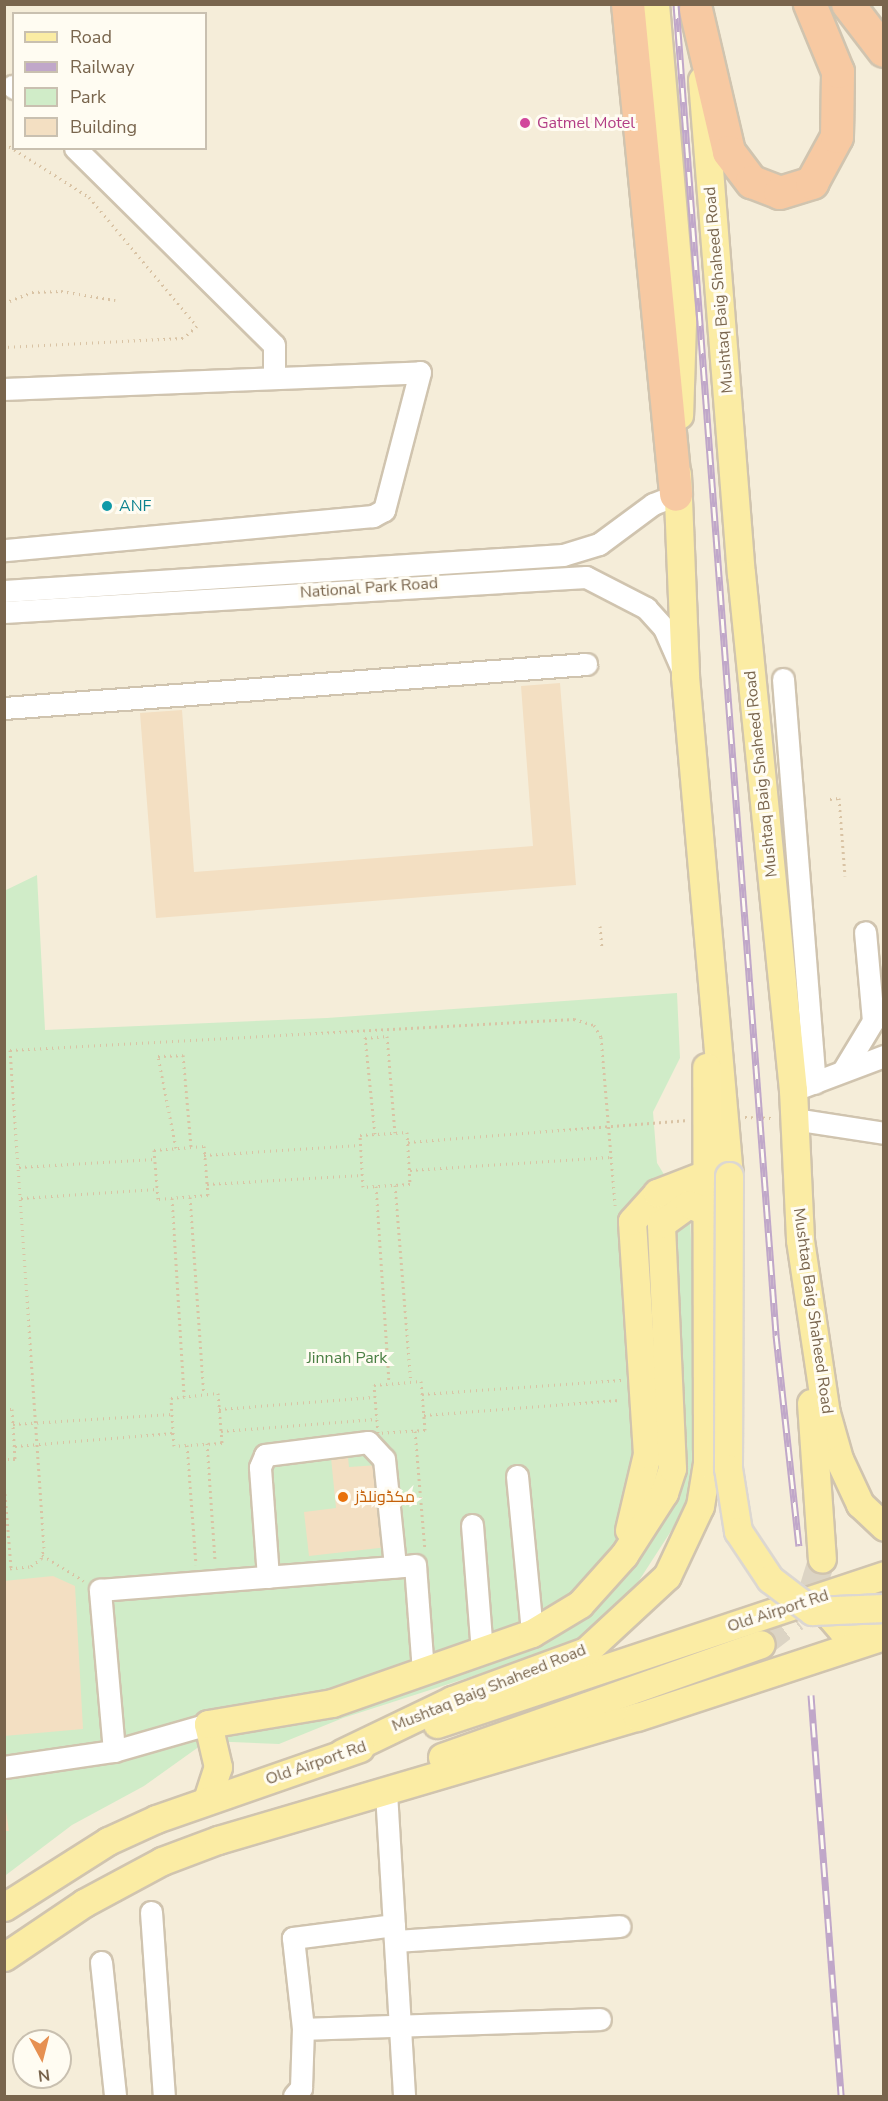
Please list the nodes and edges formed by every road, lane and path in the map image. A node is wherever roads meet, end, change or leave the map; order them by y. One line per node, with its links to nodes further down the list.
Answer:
1 (628, 4): 14 (highway)
2 (655, 4): 14 (main road)
3 (810, 4): 5 (highway)
4 (848, 4): 6 (highway)
5 (696, 7): 31 (main road, Mushtaq Baig Shaheed Road)
6 (884, 51)
7 (15, 150): 11 (path)
8 (77, 150): 12 (street)
9 (115, 300): 10 (path)
10 (4, 303)
11 (4, 347)
12 (274, 374): 13 (street); 15 (street)
13 (4, 389)
14 (676, 495): 16 (street, National Park Road); 19 (main road)
15 (4, 550)
16 (4, 591)
17 (4, 612): 19 (street, National Park Road)
18 (586, 664): 21 (street)
19 (685, 675): 32 (main road)
20 (783, 679): 31 (street)
21 (4, 708)
22 (830, 799): 23 (path)
23 (845, 876)
24 (600, 926): 26 (path)
25 (865, 932): 30 (street)
26 (602, 946)
27 (10, 1050): 28 (path); 34 (path); 45 (path)
28 (4, 1051)
29 (884, 1056): 30 (street)
30 (844, 1069): 31 (street)
31 (804, 1087): 33 (main road, Mushtaq Baig Shaheed Road)
32 (714, 1118): 33 (path); 34 (path); 48 (main road)
33 (794, 1119): 36 (street); 58 (main road, Mushtaq Baig Shaheed Road)
34 (609, 1127): 38 (path); 43 (path)
35 (395, 1133): 37 (path); 37 (path); 38 (path)
36 (884, 1133)
37 (375, 1134): 39 (path)
38 (408, 1142): 46 (path)
39 (360, 1145): 42 (path); 47 (path)
40 (191, 1147): 41 (path); 41 (path); 42 (path)
41 (176, 1148): 44 (path)
42 (204, 1155): 49 (path)
43 (611, 1157): 46 (path); 57 (path)
44 (155, 1159): 45 (path); 52 (path)
45 (19, 1167): 54 (path)
46 (410, 1170): 50 (path)
47 (362, 1175): 49 (path); 51 (path)
48 (717, 1175): 56 (main road, Mushtaq Baig Shaheed Road); 96 (main road); 97 (main road, bridge)
49 (207, 1184): 53 (path)
50 (395, 1185): 51 (path); 60 (path)
51 (376, 1186): 61 (path)
52 (157, 1189): 54 (path); 55 (path)
53 (190, 1197): 55 (path); 62 (path)
54 (21, 1198): 72 (path)
55 (172, 1198): 64 (path)
56 (708, 1212): 96 (main road); 106 (main road, Mushtaq Baig Shaheed Road)
57 (616, 1214)
58 (800, 1240): 85 (main road, Mushtaq Baig Shaheed Road); 87 (main road)
59 (630, 1380): 63 (path)
60 (411, 1382): 61 (path); 63 (path)
61 (389, 1384): 65 (path)
62 (204, 1395): 64 (path); 68 (path)
63 (422, 1395): 70 (path)
64 (184, 1396): 69 (path)
65 (375, 1398): 68 (path); 71 (path)
66 (631, 1399): 70 (path)
67 (4, 1409): 73 (path)
68 (219, 1409): 74 (path)
69 (171, 1414): 72 (path); 76 (path)
70 (424, 1415): 75 (path)
71 (377, 1419): 74 (path); 75 (path)
72 (36, 1422): 73 (path); 78 (path)
73 (13, 1424): 80 (path)
74 (221, 1431): 77 (path)
75 (416, 1431): 88 (path)
76 (173, 1433): 78 (path); 79 (path)
77 (207, 1443): 79 (path); 91 (path)
78 (37, 1444): 80 (path); 86 (path)
79 (187, 1445): 92 (path)
80 (15, 1446): 81 (path)
81 (4, 1460)
82 (517, 1476): 99 (street)
83 (4, 1482): 89 (path)
84 (472, 1525): 102 (street)
85 (884, 1526)
86 (42, 1555): 89 (path); 95 (path)
87 (822, 1559)
88 (405, 1566): 94 (street); 94 (street); 103 (street)
89 (11, 1568): 90 (path)
90 (4, 1569)
91 (216, 1569)
92 (196, 1570)
93 (884, 1576): 98 (main road); 106 (main road, Old Airport Rd)
94 (268, 1577): 95 (street)
95 (100, 1590): 105 (street)
96 (580, 1604): 99 (main road)
97 (884, 1608)
98 (884, 1628)
99 (532, 1634): 102 (main road)
100 (884, 1636): 108 (main road)
101 (761, 1644): 110 (main road)
102 (482, 1652): 103 (main road)
103 (423, 1672): 104 (main road)
104 (208, 1724): 105 (street); 109 (main road)
105 (114, 1751): 107 (street)
106 (342, 1753): 109 (main road, Old Airport Rd)
107 (4, 1767)
108 (386, 1792): 110 (main road); 114 (street)
109 (207, 1800): 111 (main road, Old Airport Rd)
110 (218, 1840): 115 (main road)
111 (4, 1907)
112 (151, 1912): 121 (street)
113 (619, 1926): 114 (street)
114 (394, 1933): 118 (street); 119 (street)
115 (4, 1957)
116 (100, 1962): 120 (street)
117 (600, 2019): 118 (street)
118 (399, 2022): 119 (street); 123 (street)
119 (303, 2029): 122 (street)
120 (115, 2097)
121 (164, 2097)
122 (294, 2097)
123 (404, 2097)

